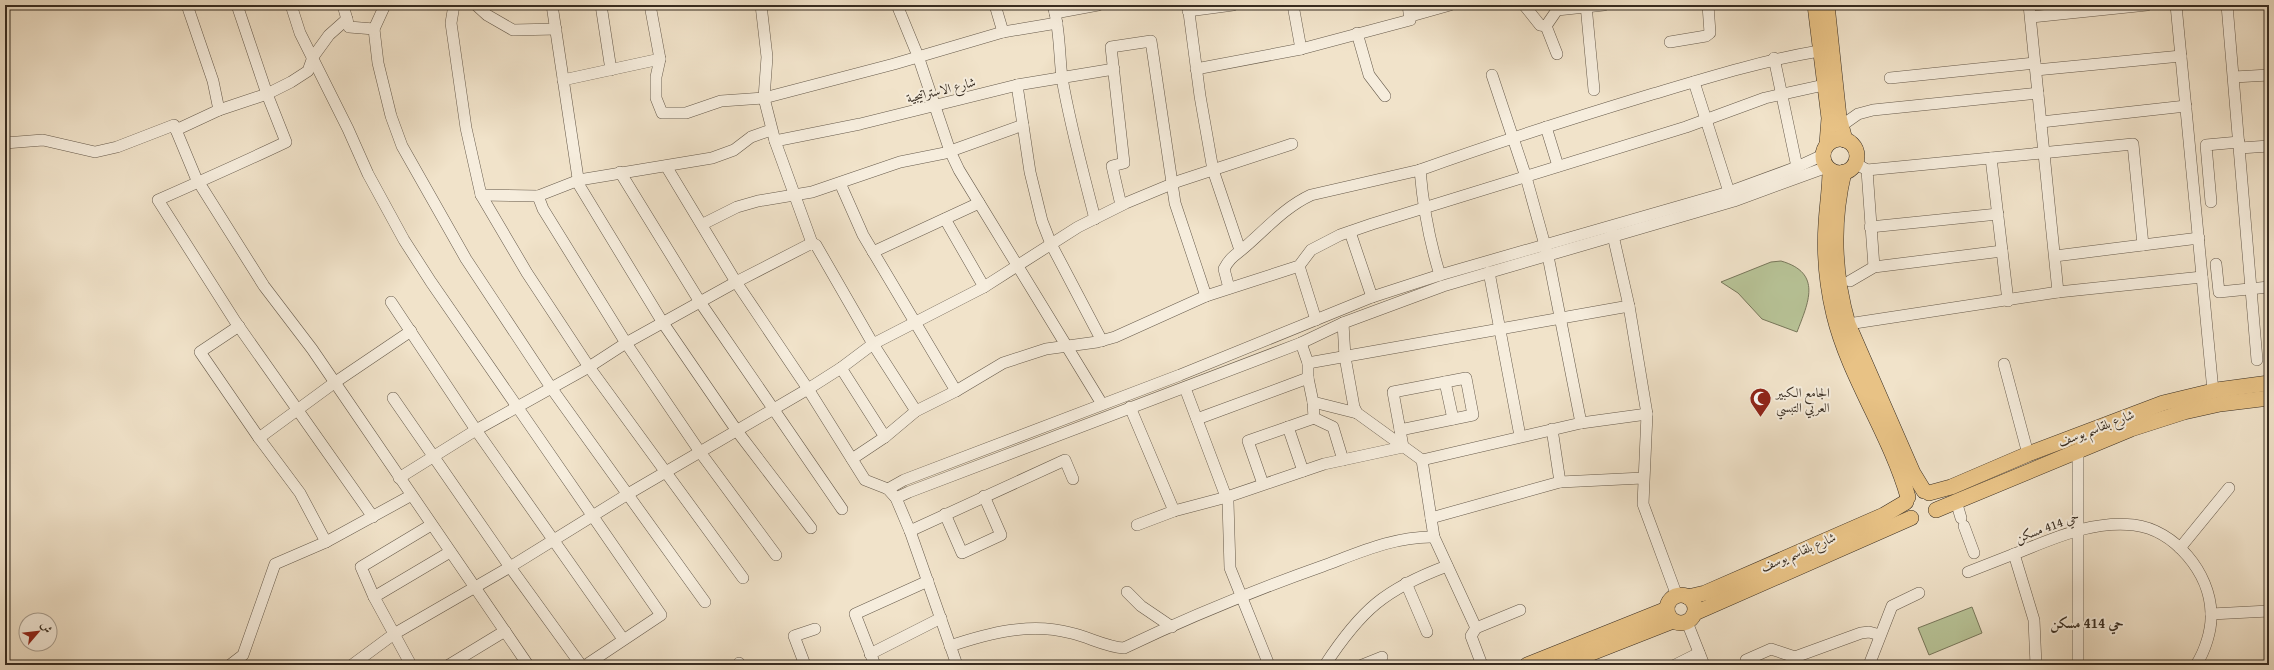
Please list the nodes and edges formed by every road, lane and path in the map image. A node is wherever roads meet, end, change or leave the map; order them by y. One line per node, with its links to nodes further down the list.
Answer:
1 (187, 5): 69 (street)
2 (238, 5): 64 (street)
3 (291, 5): 45 (street)
4 (343, 5): 33 (street)
5 (385, 5): 35 (street)
6 (454, 5): 99 (street)
7 (476, 5): 36 (street)
8 (552, 5): 36 (street)
9 (601, 5): 51 (street)
10 (650, 5): 47 (street)
11 (761, 5): 66 (street)
12 (898, 5): 43 (street)
13 (995, 5): 37 (street)
14 (1098, 5): 30 (street)
15 (1233, 5): 29 (street)
16 (1293, 5): 40 (street)
17 (1408, 5): 31 (street)
18 (1450, 5): 31 (street)
19 (1524, 5): 34 (street)
20 (1604, 5): 28 (street)
21 (1708, 5): 39 (street)
22 (1815, 5): 41 (main road)
23 (1827, 5): 76 (main road)
24 (2029, 5): 32 (street)
25 (2147, 5): 32 (street)
26 (2176, 5): 44 (street)
27 (2228, 5): 54 (street)
28 (1586, 6): 34 (street); 61 (street)
29 (1188, 8): 50 (street)
30 (1055, 14): 37 (street); 55 (street)
31 (1411, 16): 38 (street)
32 (2030, 17): 48 (street)
33 (347, 19): 35 (street); 45 (street)
34 (1546, 26): 42 (street)
35 (374, 29): 169 (street)
36 (556, 29): 57 (street)
37 (1003, 32): 43 (street)
38 (1357, 33): 40 (street); 65 (street)
39 (1670, 42)
40 (1301, 49): 50 (street)
41 (1819, 51): 46 (street); 60 (main road)
42 (1557, 54)
43 (918, 56): 66 (street); 67 (street)
44 (2181, 56): 48 (street); 68 (street)
45 (313, 57): 64 (street); 176 (street)
46 (1774, 58): 58 (street); 63 (street)
47 (660, 59): 51 (street); 66 (street)
48 (2035, 66): 56 (street); 62 (street)
49 (1114, 69): 55 (street, شارع الاستراتيجية); 97 (street); 104 (street)
50 (1196, 69): 90 (street)
51 (611, 70): 57 (street)
52 (2269, 74): 54 (street)
53 (1492, 75): 77 (street)
54 (2234, 77): 81 (street)
55 (1062, 78): 59 (street, شارع الاستراتيجية); 108 (street)
56 (1890, 78)
57 (564, 80): 94 (street)
58 (1694, 82): 70 (street); 73 (street)
59 (1017, 85): 67 (street, شارع الاستراتيجية); 72 (street)
60 (1824, 85): 63 (street); 86 (main road)
61 (1594, 90)
62 (2038, 92): 71 (street); 76 (street)
63 (1780, 93): 70 (street); 89 (street)
64 (267, 94): 69 (street); 95 (street)
65 (1385, 96)
66 (764, 98): 75 (street)
67 (935, 106): 78 (street, شارع الاستراتيجية); 83 (street)
68 (2186, 106): 71 (street); 113 (street)
69 (219, 110): 74 (street)
70 (1706, 119): 88 (street); 98 (street)
71 (2041, 122): 84 (street)
72 (1023, 126): 83 (street); 115 (street)
73 (1546, 127): 77 (street); 88 (street)
74 (176, 130): 79 (street); 95 (street)
75 (771, 130): 78 (street); 87 (street)
76 (1843, 133): 86 (main road); 86 (main road)
77 (1513, 137): 91 (street); 93 (street)
78 (775, 140): 101 (street)
79 (5, 143)
80 (1292, 144): 90 (street)
81 (2240, 145): 82 (street); 102 (street); 135 (street)
82 (2269, 146)
83 (950, 151): 96 (street); 103 (street)
84 (2044, 153): 85 (street); 117 (street); 122 (street)
85 (1991, 158): 86 (street); 106 (street)
86 (1839, 163): 89 (street); 110 (street); 112 (street); 148 (main road); 218 (main road)
87 (666, 166): 92 (street); 109 (street)
88 (1558, 166): 93 (street)
89 (1797, 167): 98 (street)
90 (1214, 170): 97 (street); 118 (street)
91 (1420, 170): 105 (street); 118 (street)
92 (620, 172): 94 (street); 141 (street)
93 (1526, 177): 105 (street); 116 (street)
94 (579, 180): 100 (street); 145 (street)
95 (199, 183): 149 (street); 165 (street)
96 (840, 183): 101 (street); 120 (street)
97 (1173, 183): 104 (street); 137 (street)
98 (1729, 192): 112 (street)
99 (480, 195): 100 (street); 161 (street)
100 (538, 196): 153 (street)
101 (793, 196): 109 (street); 114 (street)
102 (2211, 202)
103 (979, 203): 107 (street); 124 (street)
104 (1121, 205): 108 (street)
105 (1423, 208): 111 (street); 128 (street)
106 (1998, 214): 110 (street); 119 (street)
107 (945, 219): 120 (street); 132 (street)
108 (1095, 219): 115 (street)
109 (702, 224): 131 (street)
110 (1870, 227): 126 (street)
111 (1350, 232): 125 (street); 138 (street)
112 (1613, 232): 116 (street); 121 (street); 142 (street)
113 (2199, 238): 117 (street); 129 (street)
114 (812, 243): 131 (street); 155 (street)
115 (1051, 244): 124 (street); 152 (street)
116 (1545, 244): 121 (street); 128 (street)
117 (2143, 245): 122 (street)
118 (1240, 250): 134 (street)
119 (2002, 251): 126 (street); 139 (street)
120 (873, 252): 146 (street)
121 (1548, 256): 127 (street); 143 (street)
122 (2055, 256): 136 (street)
123 (2216, 264): 135 (street)
124 (1017, 266): 132 (street); 156 (street)
125 (1299, 266): 134 (street); 144 (street)
126 (1874, 267): 130 (street)
127 (1488, 272): 147 (street); 150 (street)
128 (1440, 275): 138 (street)
129 (2202, 277): 136 (street); 171 (street)
130 (1850, 281)
131 (736, 282): 141 (street); 167 (street)
132 (984, 287): 146 (street)
133 (2269, 287): 135 (street)
134 (1229, 288): 137 (street)
135 (2252, 289): 158 (street)
136 (2058, 292): 139 (street)
137 (1206, 296): 152 (street)
138 (1372, 297): 144 (street)
139 (2008, 301): 148 (street)
140 (392, 302): 151 (street)
141 (700, 302): 145 (street); 179 (street)
142 (1629, 306): 143 (street); 182 (street)
143 (1561, 318): 150 (street); 186 (street)
144 (1316, 320): 175 (street)
145 (663, 323): 153 (street); 191 (street)
146 (917, 323): 155 (street); 170 (street)
147 (1343, 324): 154 (street); 157 (street)
148 (1848, 324): 212 (main road)
149 (239, 326): 178 (street); 194 (street)
150 (1499, 329): 157 (street); 192 (street)
151 (411, 331): 165 (street); 189 (street)
152 (1102, 341): 156 (street)
153 (626, 343): 161 (street); 197 (street)
154 (1301, 343): 159 (street); 168 (street)
155 (873, 344): 162 (street); 180 (street)
156 (1066, 346): 170 (street); 175 (street)
157 (1345, 357): 159 (street); 181 (street)
158 (2257, 360)
159 (1308, 363): 163 (street)
160 (2004, 364): 198 (street)
161 (589, 367): 169 (street); 204 (street)
162 (841, 368): 167 (street); 193 (street)
163 (1308, 378): 174 (street); 184 (street)
164 (1445, 382): 185 (street); 185 (street); 190 (street)
165 (334, 383): 178 (street); 205 (street)
166 (2269, 383): 171 (main road, شارع بلقاسم يوسف)
167 (808, 388): 179 (street); 200 (street)
168 (1185, 388): 177 (street); 184 (street)
169 (552, 389): 176 (street); 213 (street)
170 (956, 391): 180 (street)
171 (2213, 391): 198 (main road, شارع بلقاسم يوسف)
172 (393, 398): 199 (street)
173 (2269, 398): 196 (main road, شارع بلقاسم يوسف)
174 (1313, 402): 181 (street); 183 (street)
175 (1102, 404): 211 (street)
176 (516, 406): 189 (street); 224 (street)
177 (1130, 407): 217 (street); 222 (street)
178 (298, 409): 194 (street); 225 (street)
179 (772, 410): 191 (street); 220 (street)
180 (916, 410): 193 (street)
181 (1357, 413): 195 (street)
182 (1647, 414): 186 (street); 206 (street)
183 (1314, 418): 187 (street); 201 (street)
184 (1198, 419): 216 (street)
185 (1453, 419): 190 (street)
186 (1581, 423): 188 (street)
187 (1288, 427): 203 (street); 209 (street)
188 (1552, 429): 192 (street); 208 (street)
189 (476, 430): 199 (street); 234 (street)
190 (1400, 430): 195 (street)
191 (737, 431): 197 (street); 230 (street)
192 (1520, 436): 202 (street)
193 (885, 437): 200 (street)
194 (259, 438): 235 (street)
195 (1403, 447): 201 (street); 202 (street)
196 (2078, 450): 219 (main road, شارع بلقاسم يوسف); 231 (street)
197 (700, 452): 204 (street); 239 (street)
198 (2028, 454): 212 (main road, شارع بلقاسم يوسف)
199 (433, 456): 205 (street); 242 (street)
200 (852, 460): 211 (street)
201 (1343, 460): 203 (street)
202 (1422, 460): 226 (street)
203 (1303, 471): 209 (street)
204 (665, 473): 213 (street); 244 (street)
205 (399, 478): 214 (street)
206 (1643, 478): 208 (street); 251 (street)
207 (1073, 479): 215 (street)
208 (1560, 482): 226 (street)
209 (1263, 484): 216 (street)
210 (2229, 488): 236 (street)
211 (888, 489): 217 (street)
212 (1927, 492): 218 (main road); 221 (main road)
213 (628, 494): 224 (street); 253 (street)
214 (410, 496): 225 (street); 229 (street)
215 (984, 496): 223 (street); 223 (street)
216 (1227, 497): 222 (street); 250 (street)
217 (896, 498): 232 (street)
218 (1907, 499): 227 (main road); 251 (main road, شارع بلقاسم يوسف)
219 (1956, 501): 221 (main road, شارع بلقاسم يوسف); 240 (street)
220 (842, 509)
221 (1936, 510): 227 (main road)
222 (1174, 511): 228 (street)
223 (945, 514): 232 (street)
224 (592, 516): 234 (street); 266 (street)
225 (373, 517): 235 (street)
226 (1431, 518): 233 (street)
227 (1911, 518): 257 (main road, شارع بلقاسم يوسف)
228 (1137, 525)
229 (431, 526): 237 (street); 252 (street)
230 (811, 528)
231 (2078, 529): 236 (street, حي 414 مسكن); 238 (street, حي 414 مسكن); 292 (street)
232 (910, 531): 245 (street)
233 (1434, 537): 241 (street); 250 (street)
234 (554, 540): 242 (street); 266 (street)
235 (326, 542): 272 (street)
236 (2180, 548): 256 (street, حي 414 مسكن)
237 (450, 552): 247 (street); 252 (street)
238 (2014, 554): 240 (street, حي 414 مسكن); 291 (street, حي 414 مسكن)
239 (776, 555)
240 (1977, 560): 243 (street, حي 414 مسكن)
241 (1447, 566): 246 (street); 260 (street)
242 (510, 567): 247 (street); 277 (street)
243 (1968, 572)
244 (742, 578)
245 (928, 581): 258 (street); 269 (street)
246 (1406, 583): 263 (street); 283 (street)
247 (475, 587): 262 (street); 264 (street)
248 (1127, 592): 259 (street)
249 (1919, 593): 265 (street)
250 (1241, 596): 259 (street); 282 (street)
251 (1683, 597): 257 (main road); 257 (main road)
252 (374, 598): 264 (street)
253 (705, 602)
254 (1520, 610): 260 (street)
255 (2269, 611): 256 (street)
256 (2212, 614): 293 (street, حي 414 مسكن)
257 (1681, 616): 268 (street); 286 (main road, شارع بلقاسم يوسف); 287 (main road, شارع بلقاسم يوسف)
258 (941, 618): 267 (street); 269 (street)
259 (1172, 627): 267 (street)
260 (1476, 628): 285 (street)
261 (815, 629): 279 (street)
262 (505, 631): 275 (street); 276 (street)
263 (1426, 632)
264 (394, 634): 273 (street); 274 (street)
265 (1880, 635): 271 (street); 290 (street)
266 (623, 639): 278 (street)
267 (950, 646): 281 (street)
268 (1699, 653): 288 (street); 289 (street)
269 (870, 654): 280 (street)
270 (1382, 657): 284 (street)
271 (1746, 660)
272 (230, 665)
273 (352, 665)
274 (411, 665)
275 (450, 665)
276 (528, 665)
277 (581, 665)
278 (586, 665)
279 (805, 665)
280 (875, 665)
281 (957, 665)
282 (1269, 665)
283 (1325, 665)
284 (1362, 665)
285 (1482, 665)
286 (1527, 665)
287 (1561, 665)
288 (1676, 665)
289 (1704, 665)
290 (1869, 665)
291 (2036, 665)
292 (2078, 665)
293 (2196, 665)

